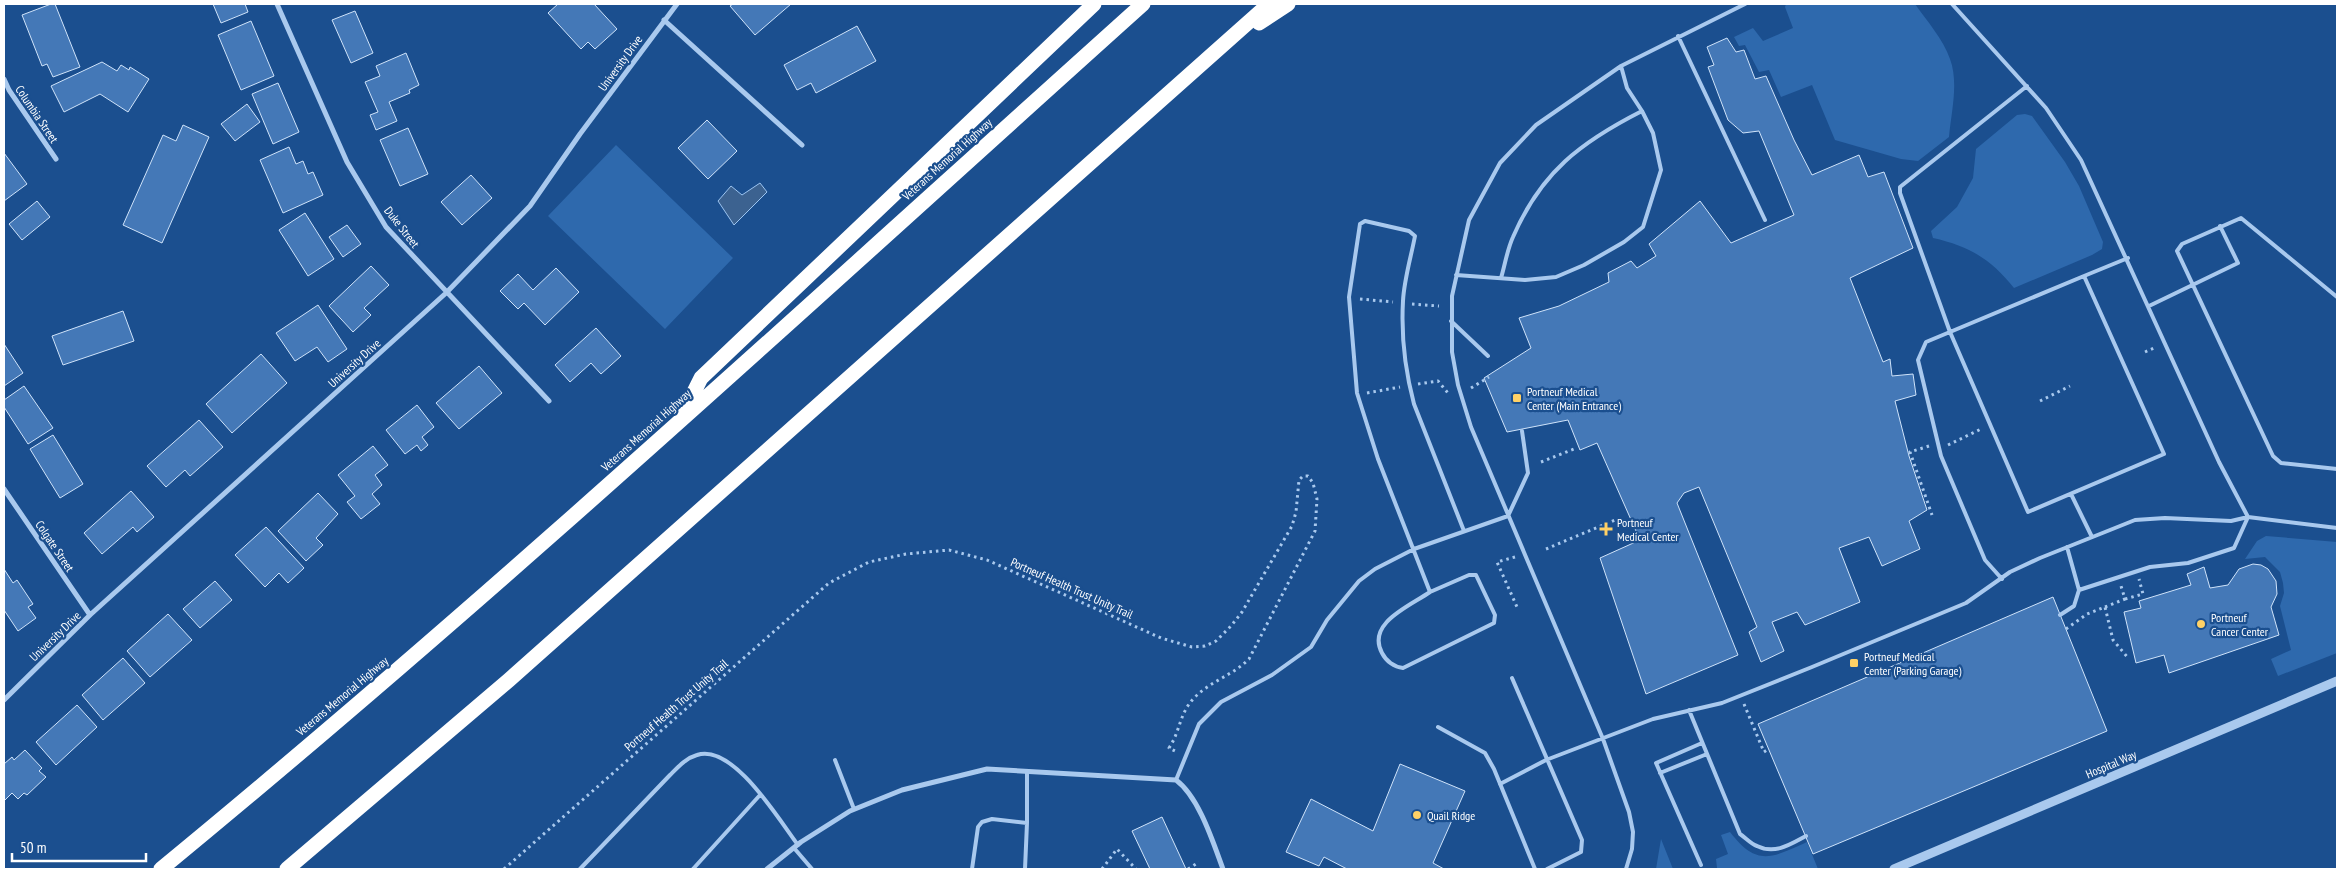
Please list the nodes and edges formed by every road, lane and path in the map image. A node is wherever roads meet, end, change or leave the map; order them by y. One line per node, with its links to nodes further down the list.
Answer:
1 (277, 4): 25 (street, Duke Street)
2 (677, 4): 9 (street, University Drive)
3 (1094, 4): 46 (highway)
4 (1143, 4): 46 (highway, Veterans Memorial Highway)
5 (1269, 4): 11 (highway)
6 (1288, 4): 11 (highway)
7 (1745, 4): 10 (lane)
8 (1952, 4): 14 (lane)
9 (664, 20): 16 (street); 25 (street, University Drive)
10 (1678, 36): 12 (lane); 18 (lane)
11 (1210, 55): 102 (highway)
12 (1621, 66): 15 (lane); 21 (lane)
13 (4, 79): 17 (street, Columbia Street)
14 (2027, 86): 20 (lane); 33 (lane)
15 (1642, 111): 23 (lane); 23 (lane)
16 (802, 145)
17 (56, 159)
18 (1765, 220)
19 (2220, 226): 24 (lane); 24 (lane); 26 (lane)
20 (2128, 258): 22 (lane); 31 (lane)
21 (1456, 275): 23 (lane); 32 (lane)
22 (2084, 276): 33 (lane); 55 (lane)
23 (1501, 278)
24 (2193, 286): 31 (lane); 53 (lane)
25 (446, 293): 44 (street, Duke Street); 73 (street, University Drive)
26 (2337, 297)
27 (1358, 299): 28 (path)
28 (1394, 302)
29 (1411, 304): 30 (path)
30 (1439, 306)
31 (2149, 306): 58 (lane)
32 (1451, 321): 36 (lane); 57 (lane)
33 (1950, 332): 55 (lane); 67 (lane)
34 (2154, 348): 35 (path)
35 (2145, 352)
36 (1488, 356)
37 (1489, 377): 41 (path)
38 (1418, 384): 42 (path)
39 (2070, 386): 45 (path)
40 (1401, 387): 43 (path)
41 (1471, 388)
42 (1448, 392)
43 (1366, 393)
44 (549, 401)
45 (2040, 401)
46 (681, 419): 101 (highway, Veterans Memorial Highway)
47 (1982, 428): 49 (path)
48 (1522, 431): 57 (lane)
49 (1948, 445)
50 (1929, 446): 56 (path)
51 (1574, 449): 52 (path)
52 (1542, 462)
53 (2337, 469)
54 (4, 489): 73 (street, Colgate Street)
55 (2071, 494): 62 (lane)
56 (1932, 515)
57 (1508, 516): 61 (lane); 83 (lane)
58 (2248, 517): 60 (lane); 62 (lane); 68 (lane)
59 (1615, 520): 64 (path)
60 (2337, 528)
61 (1464, 531): 65 (lane); 65 (lane)
62 (2092, 537): 63 (lane)
63 (2067, 547): 67 (lane); 68 (lane)
64 (1546, 549)
65 (1414, 550): 70 (lane); 92 (lane)
66 (1516, 556): 71 (path)
67 (2002, 579): 81 (lane)
68 (2079, 590): 74 (lane)
69 (2143, 591): 72 (path)
70 (1430, 592): 70 (lane)
71 (1517, 607)
72 (2105, 607): 75 (path); 76 (path)
73 (90, 615): 79 (street, University Drive)
74 (2060, 615)
75 (2066, 629)
76 (2129, 659)
77 (1512, 678): 89 (lane)
78 (2337, 682): 117 (street, Hospital Way)
79 (4, 700)
80 (1744, 704): 85 (path)
81 (1689, 710): 83 (lane); 84 (lane)
82 (1438, 727): 93 (lane)
83 (1603, 739): 89 (lane); 116 (lane)
84 (1702, 743): 87 (lane); 91 (lane)
85 (1767, 750)
86 (1175, 751): 103 (path, Portneuf Health Trust Unity Trail)
87 (1707, 754): 91 (lane); 97 (lane)
88 (834, 760): 95 (lane)
89 (1546, 760): 93 (lane); 115 (lane)
90 (1027, 772): 92 (street); 95 (street); 96 (lane)
91 (1660, 773): 100 (lane)
92 (1176, 780): 113 (street)
93 (1500, 784): 114 (lane)
94 (760, 795): 98 (lane); 104 (lane); 105 (lane)
95 (854, 809): 98 (street)
96 (1027, 823): 108 (lane); 109 (lane)
97 (1806, 836)
98 (796, 846): 106 (street); 107 (lane)
99 (1199, 862): 112 (path)
100 (1701, 865)
101 (161, 869)
102 (287, 869)
103 (504, 869)
104 (580, 869)
105 (692, 869)
106 (767, 869)
107 (812, 869)
108 (972, 869)
109 (1025, 869)
110 (1102, 869): 111 (path)
111 (1136, 869)
112 (1188, 869)
113 (1223, 869)
114 (1535, 869)
115 (1547, 869)
116 (1626, 869)
117 (1894, 869)

